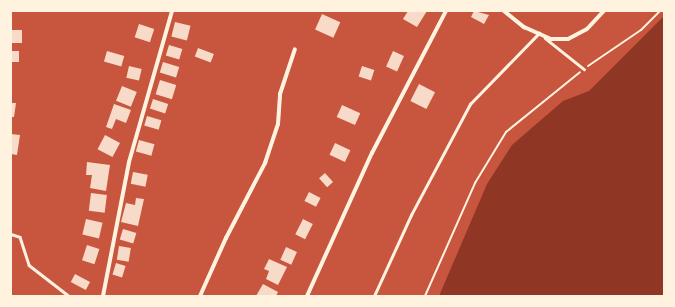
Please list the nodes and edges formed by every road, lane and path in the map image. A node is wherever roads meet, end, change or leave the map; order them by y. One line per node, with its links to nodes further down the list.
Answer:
1 (172, 11): 11 (street)
2 (446, 11): 13 (street)
3 (504, 11): 6 (street)
4 (604, 11): 6 (street)
5 (660, 11): 8 (path)
6 (540, 32): 8 (lane); 14 (lane)
7 (295, 49): 12 (street)
8 (584, 69): 15 (path)
9 (11, 234): 10 (lane)
10 (70, 296)
11 (103, 296)
12 (200, 296)
13 (307, 296)
14 (374, 296)
15 (425, 296)

